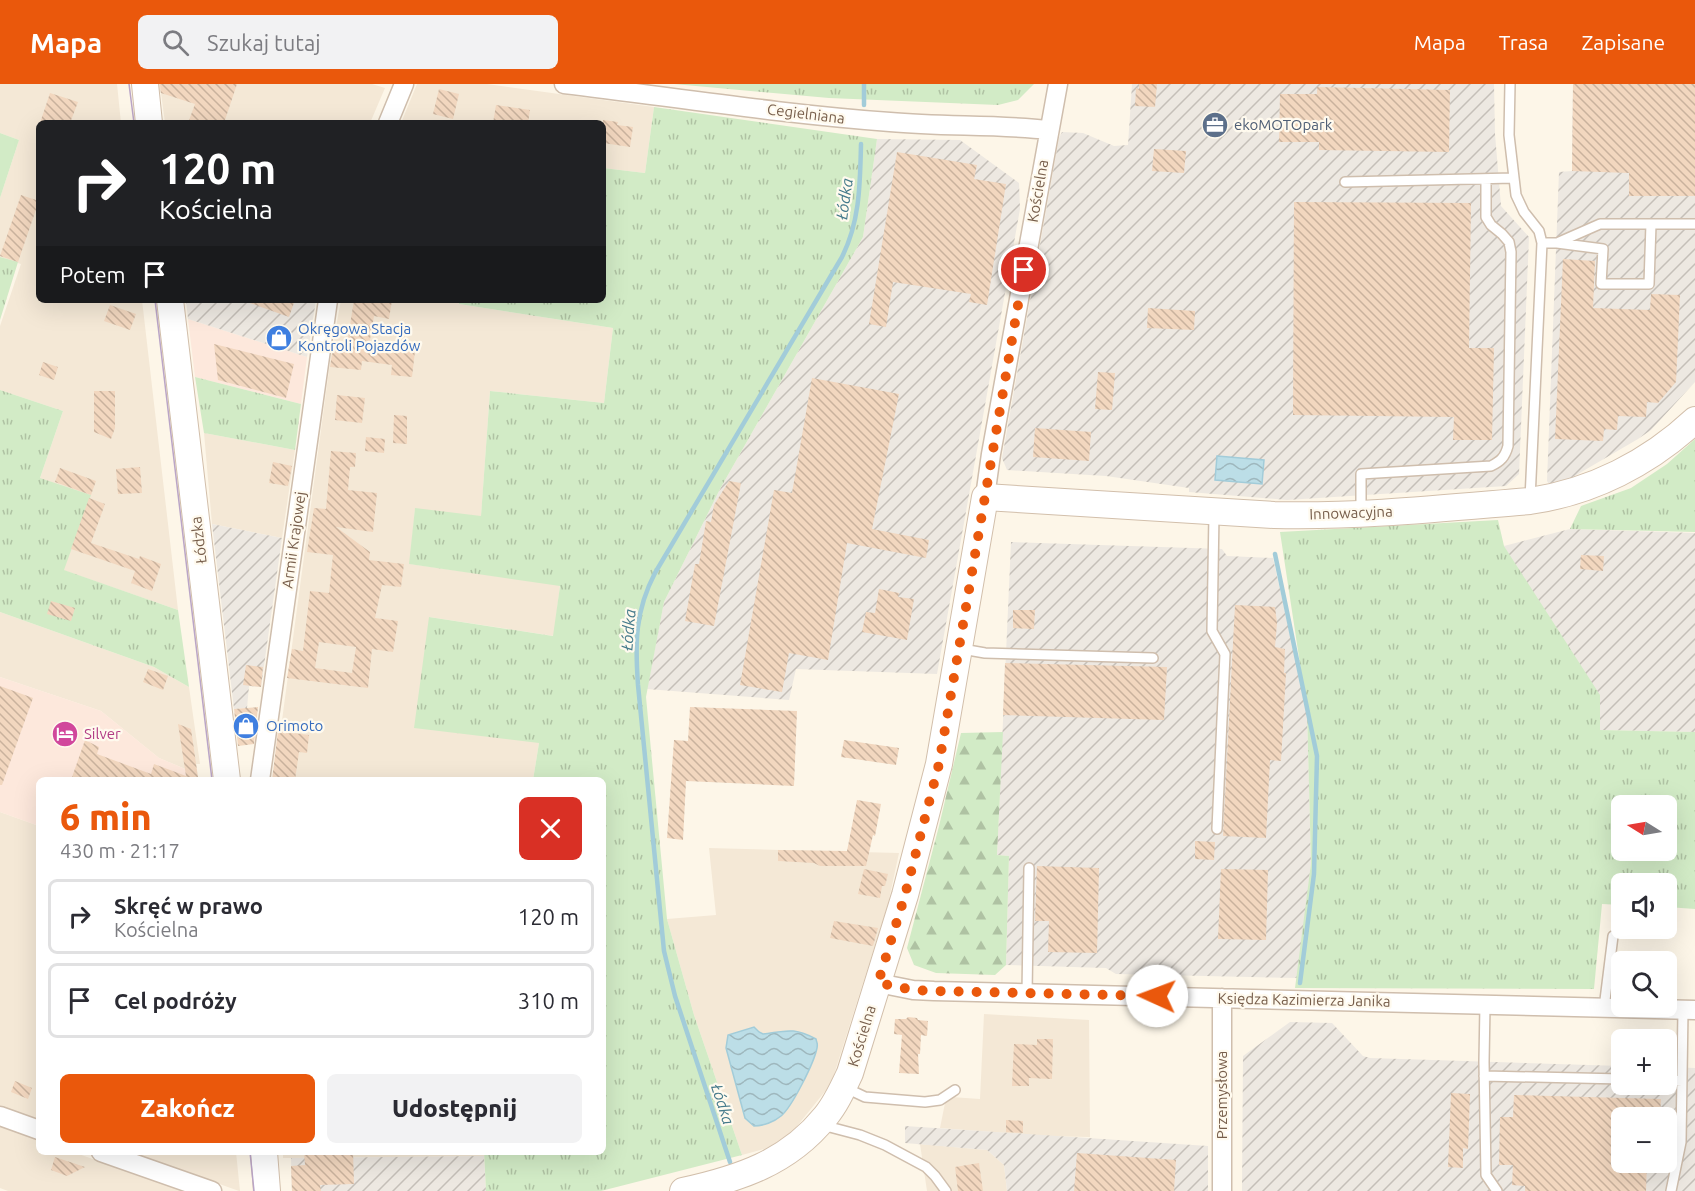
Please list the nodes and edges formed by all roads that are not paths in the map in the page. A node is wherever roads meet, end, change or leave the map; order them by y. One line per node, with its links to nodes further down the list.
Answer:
1 (404, 84): 5 (street)
2 (564, 84): 6 (street, Cegielniana)
3 (1058, 84): 6 (street, Kościelna)
4 (1510, 84): 8 (lane)
5 (389, 120)
6 (1049, 130): 17 (street, Kościelna)
7 (1486, 178): 8 (lane); 9 (lane); 20 (lane)
8 (1513, 178): 12 (lane)
9 (1345, 182)
10 (1651, 224): 11 (lane); 13 (lane); 13 (lane)
11 (1695, 224)
12 (1542, 243): 13 (lane); 18 (lane)
13 (1557, 243)
14 (170, 303): 23 (street, Łódzka)
15 (328, 303): 24 (street, Armii Krajowej)
16 (1695, 420): 18 (street, Innowacyjna)
17 (985, 497): 19 (street, Innowacyjna); 21 (street, Kościelna)
18 (1530, 501): 20 (street, Innowacyjna)
19 (1214, 511): 20 (street, Innowacyjna); 25 (lane)
20 (1361, 514)
21 (959, 648): 22 (lane); 28 (street, Kościelna)
22 (1153, 658)
23 (227, 777)
24 (260, 777)
25 (1217, 829)
26 (1029, 868): 29 (lane)
27 (1613, 939): 32 (lane)
28 (878, 983): 29 (street, Księdza Kazimierza Janika); 38 (street, Kościelna)
29 (1027, 993): 30 (street, Księdza Kazimierza Janika)
30 (1222, 998): 31 (street, Księdza Kazimierza Janika); 49 (street, Przemysłowa)
31 (1485, 1005): 32 (street, Księdza Kazimierza Janika); 34 (lane)
32 (1604, 1008): 33 (street, Księdza Kazimierza Janika)
33 (1689, 1010): 37 (lane)
34 (1484, 1076): 35 (lane); 50 (lane)
35 (1611, 1079)
36 (1677, 1081): 37 (lane)
37 (1682, 1081): 51 (lane)
38 (844, 1087): 39 (lane); 41 (street, Kościelna)
39 (955, 1090)
40 (0, 1116): 42 (street)
41 (818, 1124): 47 (street, Kościelna); 48 (lane)
42 (36, 1129)
43 (110, 1155): 45 (street)
44 (264, 1155): 46 (street)
45 (212, 1191)
46 (267, 1191)
47 (683, 1191)
48 (946, 1191)
49 (1221, 1191)
50 (1497, 1191)
51 (1671, 1191)

